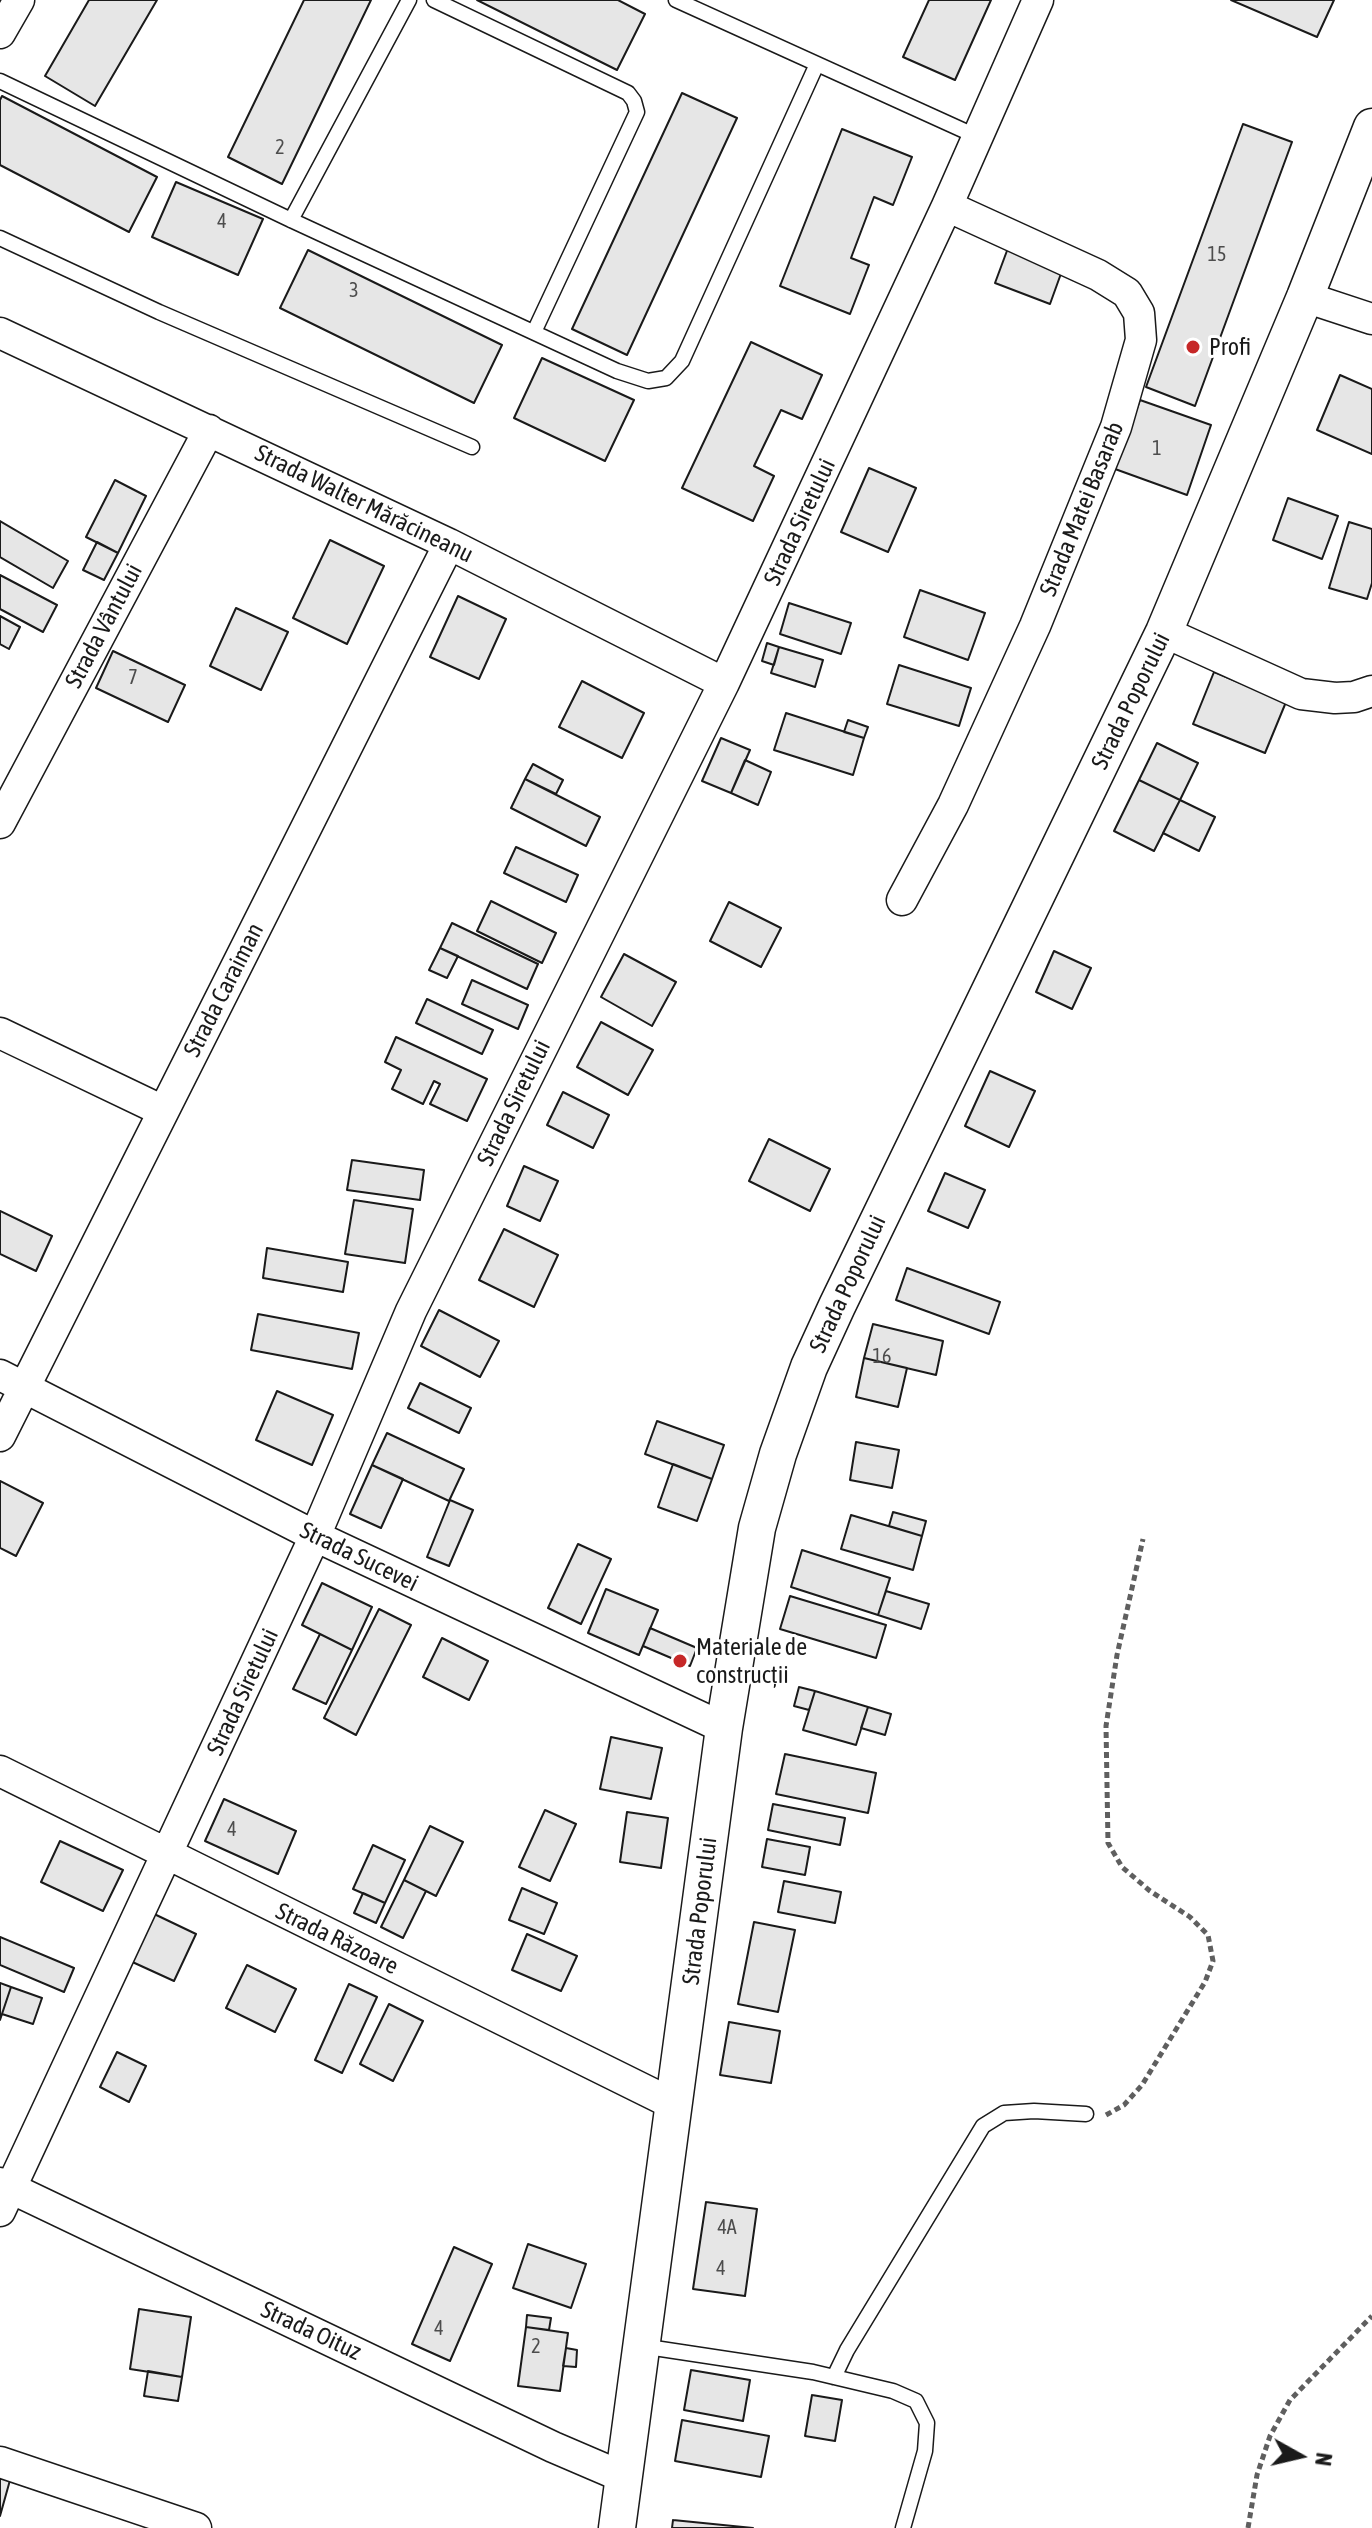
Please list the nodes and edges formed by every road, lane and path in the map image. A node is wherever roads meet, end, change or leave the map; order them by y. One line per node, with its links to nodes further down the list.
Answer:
1 (19, 0): 6 (street)
2 (409, 0): 12 (lane)
3 (434, 0): 16 (lane)
4 (676, 0): 7 (lane)
5 (1038, 0): 10 (street, Strada Siretului)
6 (0, 33)
7 (817, 64): 10 (lane); 16 (lane)
8 (0, 81): 12 (lane)
9 (1372, 127): 14 (street, Strada Poporului)
10 (978, 137): 11 (street, Strada Siretului)
11 (947, 206): 22 (street, Strada Siretului); 25 (street, Strada Matei Basarab)
12 (291, 220): 16 (lane)
13 (0, 238): 19 (lane)
14 (1305, 297): 15 (street); 21 (street, Strada Poporului)
15 (1372, 319)
16 (534, 332)
17 (0, 333): 18 (street, Strada Walter Mărăcineanu)
18 (209, 430): 20 (street, Strada Walter Mărăcineanu); 24 (street, Strada Vântului)
19 (472, 447)
20 (449, 544): 22 (street, Strada Walter Mărăcineanu); 27 (street, Strada Caraiman)
21 (1164, 632): 23 (street); 32 (street, Strada Poporului)
22 (724, 683): 30 (street, Strada Siretului)
23 (1372, 691)
24 (0, 823)
25 (902, 900)
26 (0, 1033): 27 (street)
27 (163, 1111): 28 (street, Strada Caraiman)
28 (12, 1381): 29 (street, Strada Caraiman); 30 (street, Strada Sucevei)
29 (0, 1436)
30 (315, 1536): 32 (street, Strada Sucevei); 34 (street, Strada Siretului)
31 (1143, 1539): 36 (path)
32 (724, 1728): 35 (street, Strada Poporului)
33 (0, 1771): 34 (street, Strada Răzoare)
34 (167, 1855): 35 (street, Strada Răzoare); 37 (street, Strada Siretului)
35 (675, 2105): 39 (street, Strada Poporului)
36 (1086, 2114): 40 (lane)
37 (3, 2194): 42 (street, Strada Oituz)
38 (1372, 2316): 46 (path)
39 (641, 2346): 40 (lane); 42 (street, Strada Poporului)
40 (834, 2377): 45 (lane)
41 (0, 2462): 43 (street)
42 (623, 2477): 44 (street, Strada Poporului)
43 (196, 2528)
44 (617, 2528)
45 (903, 2528)
46 (1248, 2528)

